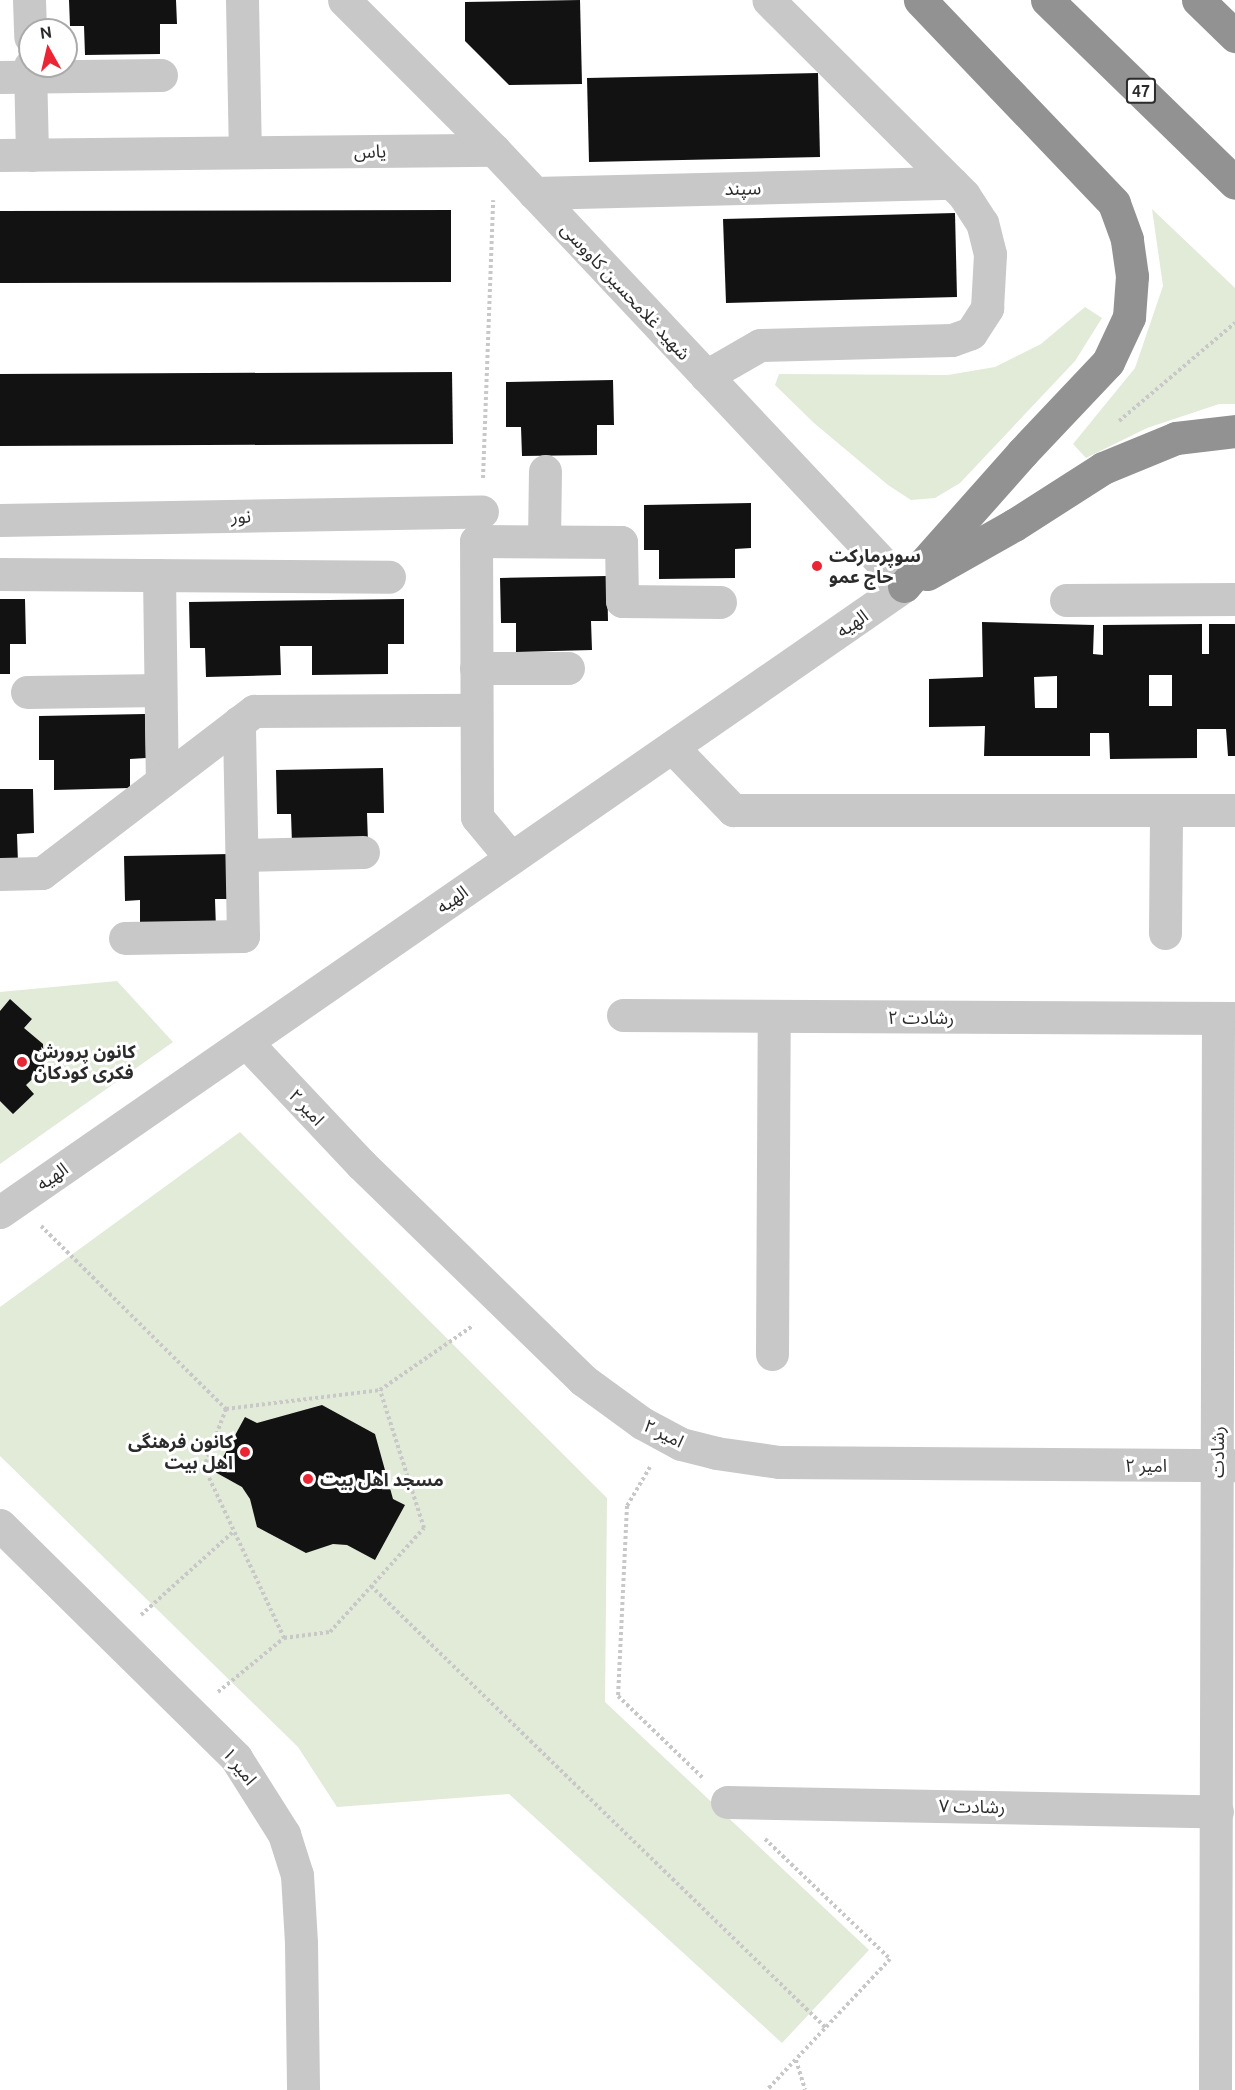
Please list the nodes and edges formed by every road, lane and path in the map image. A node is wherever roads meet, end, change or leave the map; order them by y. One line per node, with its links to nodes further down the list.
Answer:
1 (30, 0): 8 (street)
2 (242, 0): 14 (street)
3 (344, 0): 13 (street, شهید غلامحسین کاووسی)
4 (768, 0): 17 (street)
5 (920, 0): 29 (highway)
6 (1047, 0): 18 (highway, 47)
7 (1198, 0): 9 (highway)
8 (30, 18)
9 (1234, 32)
10 (78, 74): 11 (street)
11 (161, 75)
12 (21, 78): 15 (street)
13 (494, 150): 14 (street, یاس); 19 (street, شهید غلامحسین کاووسی); 23 (path)
14 (245, 152): 15 (street, یاس)
15 (32, 154): 16 (street, یاس)
16 (0, 155)
17 (952, 183): 19 (street, سپند); 20 (street)
18 (1235, 183)
19 (534, 193): 20 (street, شهید غلامحسین کاووسی)
20 (706, 376): 29 (street, شهید غلامحسین کاووسی)
21 (1235, 431): 29 (highway)
22 (545, 471): 25 (street)
23 (482, 512): 24 (street, نور)
24 (0, 520)
25 (544, 541): 32 (street); 33 (street)
26 (0, 574): 27 (street)
27 (159, 575): 28 (street); 35 (street)
28 (389, 577)
29 (904, 586): 39 (street, الهیه)
30 (1235, 599): 31 (street)
31 (1066, 600)
32 (720, 602)
33 (476, 668): 34 (street); 37 (street)
34 (568, 668)
35 (160, 690): 36 (street); 40 (street)
36 (27, 692)
37 (476, 710): 38 (street); 45 (street)
38 (239, 722): 40 (street); 44 (street)
39 (672, 747): 42 (street); 45 (street, الهیه)
40 (162, 782): 46 (street)
41 (1235, 810): 42 (street)
42 (1166, 811): 47 (street)
43 (363, 852): 44 (street)
44 (242, 855): 48 (street)
45 (511, 858): 52 (street, الهیه)
46 (0, 874)
47 (1165, 933)
48 (125, 938)
49 (623, 1015): 50 (street, رشادت ۲)
50 (774, 1016): 51 (street, رشادت ۲); 55 (street)
51 (1227, 1018): 59 (street, رشادت)
52 (246, 1042): 53 (street, الهیه); 54 (street, امیر ۲)
53 (8, 1206): 57 (path)
54 (504, 1304): 56 (path); 58 (street, امیر ۲)
55 (772, 1354)
56 (380, 1390): 57 (path); 62 (path)
57 (226, 1409): 61 (path)
58 (668, 1437): 59 (street, امیر ۲); 66 (path)
59 (1226, 1466): 67 (street, رشادت)
60 (0, 1525): 63 (street, امیر ۱)
61 (234, 1531): 63 (path); 64 (path)
62 (371, 1586): 64 (path); 69 (path)
63 (115, 1638): 65 (street, امیر ۱)
64 (284, 1638): 65 (path)
65 (191, 1714): 71 (street, امیر ۱)
66 (728, 1802): 67 (street, رشادت ۷); 69 (path)
67 (1217, 1811): 68 (street, رشادت)
68 (1226, 1868): 74 (street, رشادت)
69 (826, 2028): 70 (path)
70 (796, 2060): 72 (path); 73 (path)
71 (303, 2090)
72 (767, 2090)
73 (805, 2090)
74 (1215, 2090)

